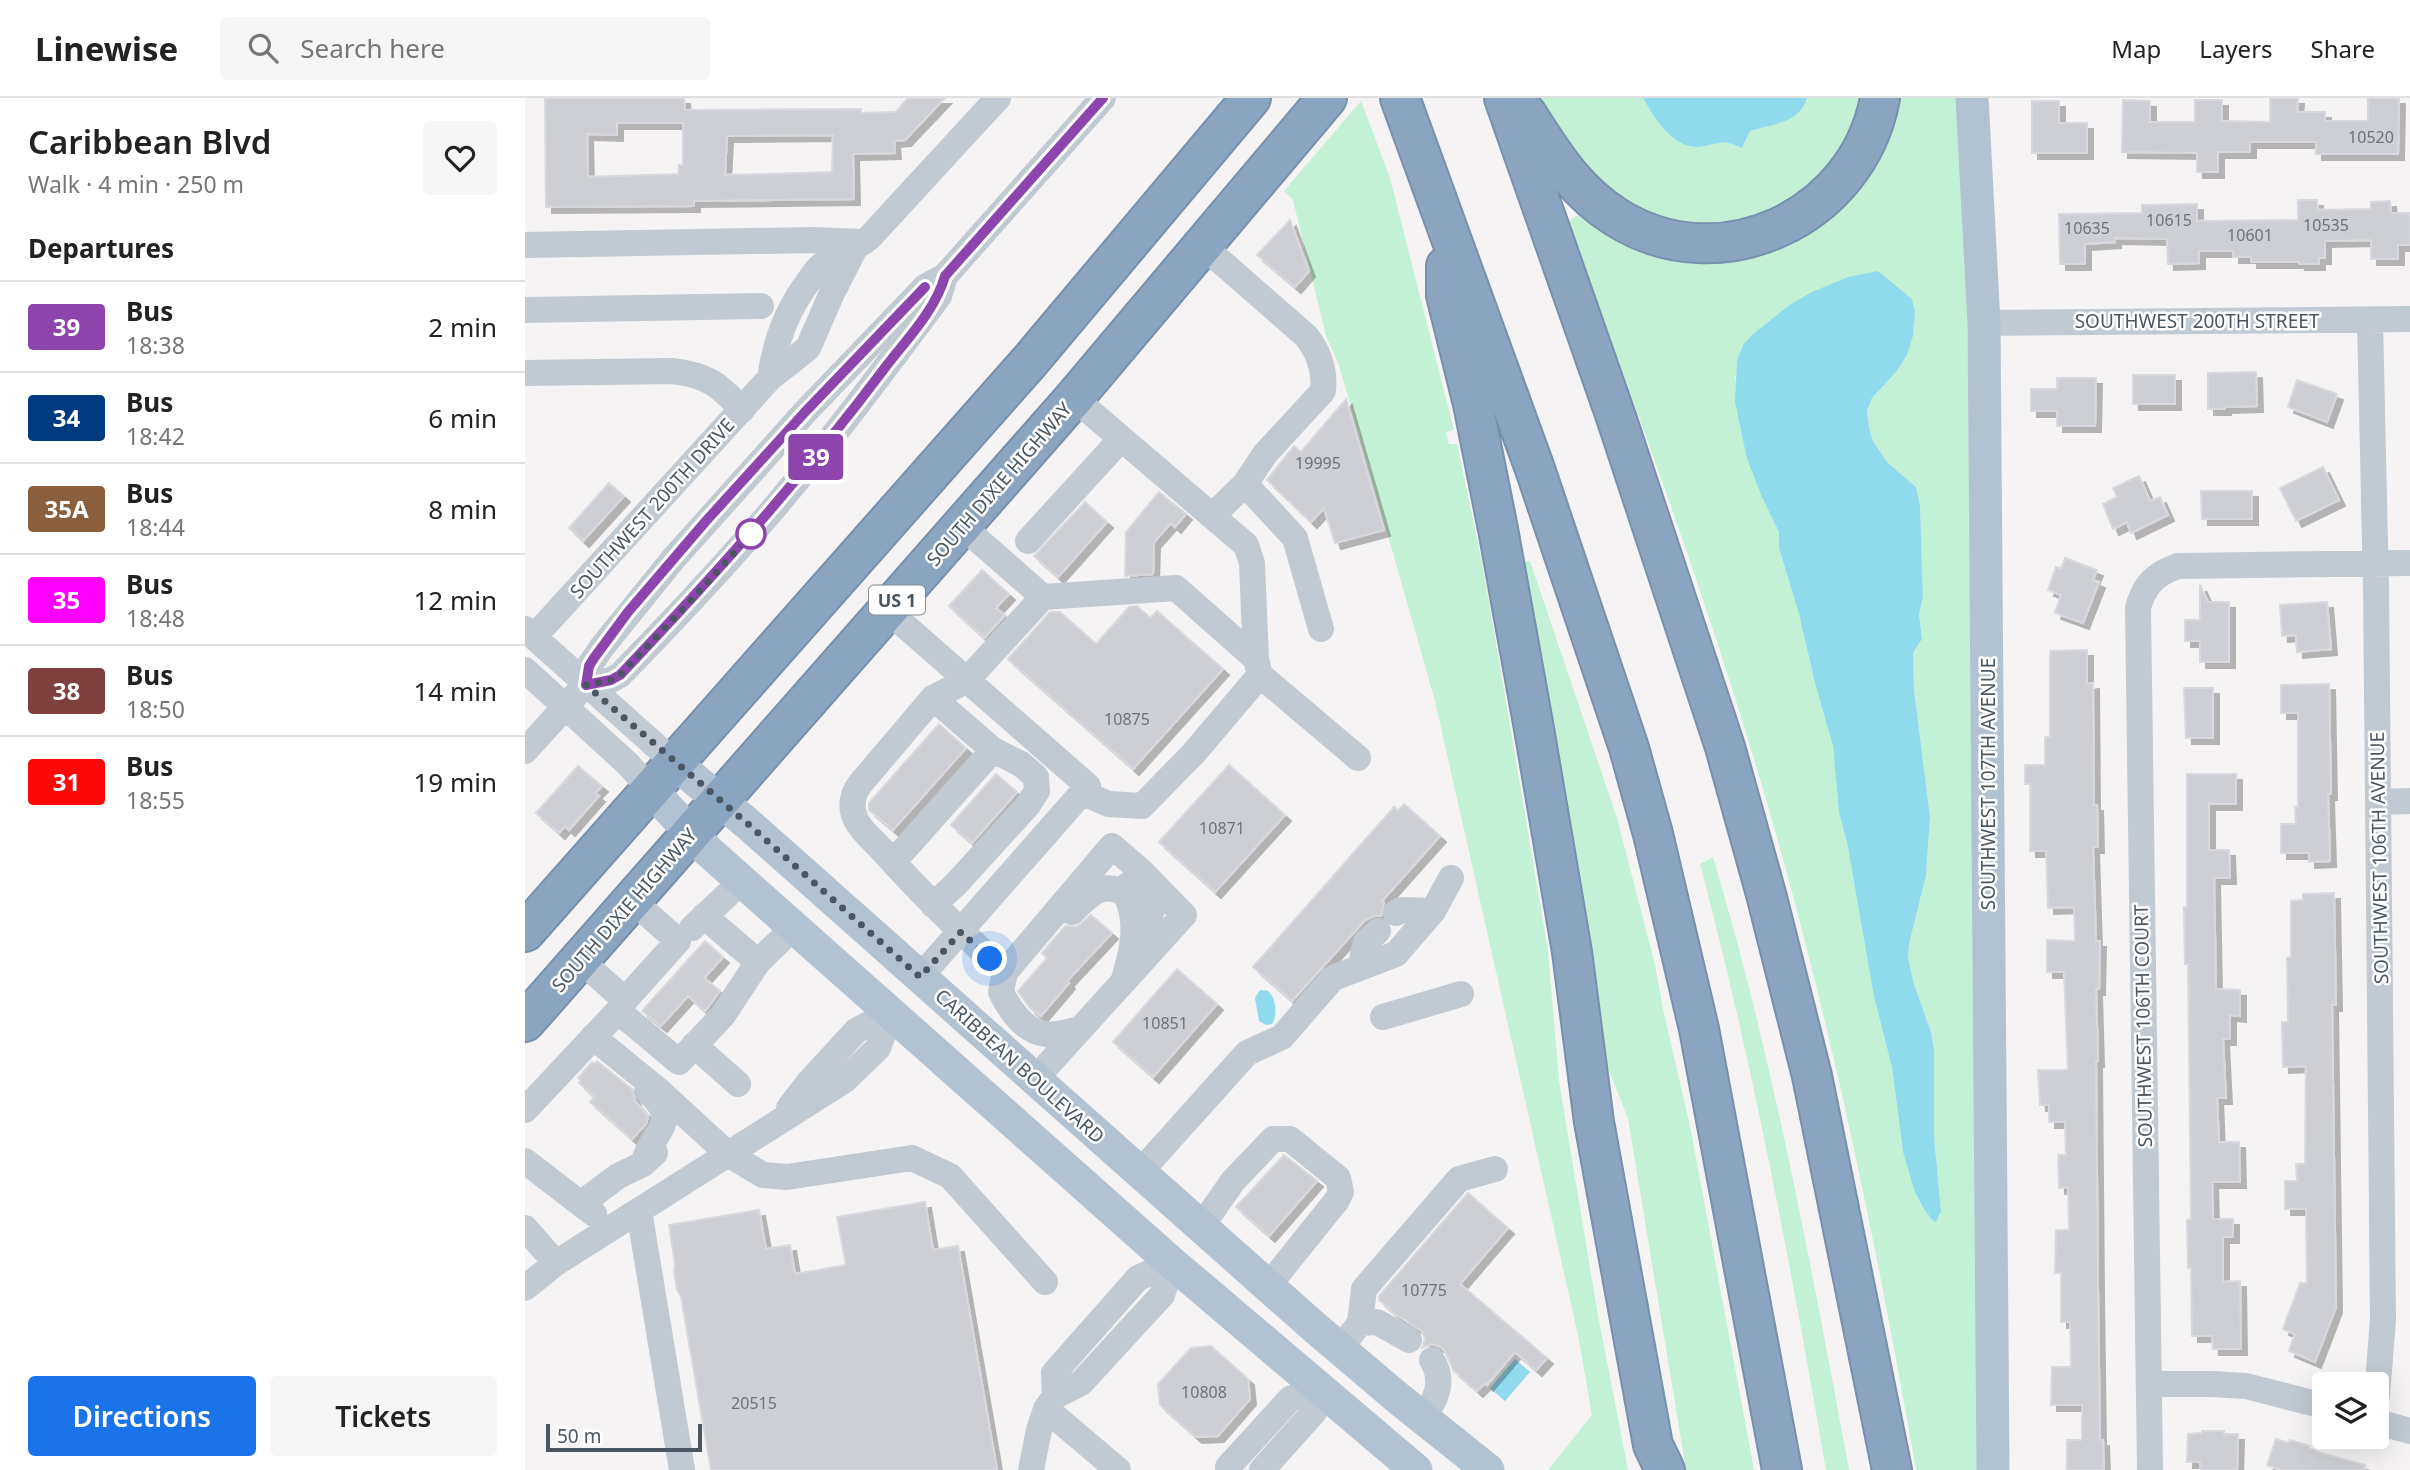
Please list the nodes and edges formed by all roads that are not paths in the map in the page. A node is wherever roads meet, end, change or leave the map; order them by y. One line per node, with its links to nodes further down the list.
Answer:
1 (998, 98): 12 (street, SOUTHWEST 200TH DRIVE)
2 (1103, 98): 14 (street)
3 (1251, 98): 20 (highway, US 1)
4 (1327, 98): 13 (highway, SOUTH DIXIE HIGHWAY / US 1)
5 (1400, 98): 10 (highway)
6 (1504, 98): 114 (highway)
7 (1516, 98): 8 (highway)
8 (1880, 98)
9 (1972, 98): 19 (main road, SOUTHWEST 107TH AVENUE)
10 (1447, 225): 105 (highway); 113 (highway)
11 (525, 245): 12 (street)
12 (859, 245): 23 (street, SOUTHWEST 200TH DRIVE)
13 (1203, 246): 22 (highway, SOUTH DIXIE HIGHWAY / US 1); 25 (street)
14 (945, 276): 38 (street); 38 (street)
15 (761, 306): 16 (street)
16 (525, 310)
17 (2410, 319): 18 (street, SOUTHWEST 200TH STREET)
18 (2370, 320): 19 (street, SOUTHWEST 200TH STREET); 30 (street, SOUTHWEST 106TH AVENUE)
19 (1984, 323): 115 (main road, SOUTHWEST 107TH AVENUE)
20 (1030, 361): 22 (highway); 44 (highway, US 1)
21 (525, 373): 23 (street)
22 (1074, 398): 24 (street); 27 (highway, SOUTH DIXIE HIGHWAY / US 1)
23 (742, 410): 34 (street, SOUTHWEST 200TH DRIVE)
24 (1121, 439): 26 (street); 28 (street)
25 (1245, 484): 26 (street); 33 (street)
26 (1212, 516): 35 (street)
27 (962, 526): 31 (street); 32 (highway, SOUTH DIXIE HIGHWAY / US 1)
28 (1028, 541)
29 (2410, 563): 30 (street)
30 (2376, 564): 48 (street, SOUTHWEST 106TH AVENUE); 98 (street, SOUTHWEST 106TH COURT)
31 (1043, 597): 35 (street); 37 (street)
32 (888, 611): 37 (street); 46 (highway, SOUTH DIXIE HIGHWAY / US 1)
33 (1321, 629)
34 (529, 633): 38 (street, CARIBBEAN BOULEVARD)
35 (1258, 667): 43 (street); 45 (street)
36 (525, 670): 40 (street, CARIBBEAN BOULEVARD)
37 (967, 680): 39 (street); 45 (street)
38 (586, 685): 40 (street); 44 (street, CARIBBEAN BOULEVARD)
39 (933, 698): 41 (street); 50 (street)
40 (565, 708): 42 (street); 44 (street, CARIBBEAN BOULEVARD)
41 (993, 750): 50 (street); 54 (street)
42 (525, 751)
43 (1358, 758)
44 (663, 777): 46 (main road, CARIBBEAN BOULEVARD); 49 (main road, CARIBBEAN BOULEVARD); 58 (highway, US 1)
45 (1082, 793): 59 (street)
46 (720, 801): 49 (highway, SOUTH DIXIE HIGHWAY / US 1); 65 (main road, CARIBBEAN BOULEVARD)
47 (2410, 801): 48 (street)
48 (2379, 802): 97 (street, SOUTHWEST 106TH AVENUE)
49 (691, 834): 52 (main road, CARIBBEAN BOULEVARD); 53 (highway, SOUTH DIXIE HIGHWAY / US 1)
50 (893, 862): 54 (street)
51 (1451, 878): 55 (street)
52 (742, 881): 56 (street); 57 (main road, CARIBBEAN BOULEVARD)
53 (633, 901): 60 (street); 61 (highway, SOUTH DIXIE HIGHWAY / US 1)
54 (933, 905): 59 (street)
55 (1433, 911): 64 (street); 64 (street)
56 (704, 916): 60 (street); 62 (street)
57 (794, 927): 62 (street); 69 (main road, CARIBBEAN BOULEVARD)
58 (525, 932)
59 (961, 932): 63 (street); 65 (street)
60 (678, 941): 68 (street)
61 (580, 960): 68 (street); 71 (highway, SOUTH DIXIE HIGHWAY / US 1)
62 (758, 962): 74 (street)
63 (1011, 964): 66 (street); 66 (street); 72 (street)
64 (1360, 968): 83 (street)
65 (920, 977): 69 (main road); 75 (main road, CARIBBEAN BOULEVARD)
66 (1122, 984): 72 (street)
67 (1461, 994): 70 (street)
68 (621, 1005): 73 (street); 74 (street)
69 (891, 1012): 79 (street); 89 (main road, CARIBBEAN BOULEVARD)
70 (1383, 1017)
71 (525, 1022)
72 (1079, 1030): 75 (street)
73 (601, 1043): 77 (street); 78 (street); 81 (street)
74 (694, 1045): 76 (street)
75 (1035, 1079): 83 (main road, CARIBBEAN BOULEVARD)
76 (738, 1084)
77 (525, 1110)
78 (688, 1118): 79 (street); 81 (street)
79 (728, 1154): 85 (street); 91 (street)
80 (525, 1161): 84 (street)
81 (643, 1164): 84 (street)
82 (1495, 1169): 93 (street)
83 (1140, 1172): 86 (main road, CARIBBEAN BOULEVARD)
84 (582, 1203): 88 (street)
85 (639, 1211): 88 (street); 106 (street)
86 (1201, 1227): 89 (main road); 92 (main road, CARIBBEAN BOULEVARD); 92 (street)
87 (525, 1228): 90 (street)
88 (611, 1229): 90 (street)
89 (1172, 1263): 99 (main road, CARIBBEAN BOULEVARD); 100 (street)
90 (535, 1274)
91 (1045, 1282)
92 (1268, 1286): 95 (main road, CARIBBEAN BOULEVARD)
93 (1360, 1323): 94 (street); 95 (street)
94 (1409, 1340)
95 (1341, 1350): 99 (main road); 102 (main road, CARIBBEAN BOULEVARD)
96 (1432, 1360): 102 (street)
97 (2379, 1372)
98 (2149, 1384): 101 (street); 116 (street, SOUTHWEST 106TH COURT)
99 (1320, 1387): 109 (street); 110 (street); 111 (main road, CARIBBEAN BOULEVARD)
100 (1051, 1403): 107 (street); 108 (street)
101 (2312, 1403)
102 (1422, 1418): 112 (main road, CARIBBEAN BOULEVARD)
103 (2389, 1425): 104 (street)
104 (2410, 1431)
105 (1657, 1462)
106 (682, 1470)
107 (1031, 1470)
108 (1118, 1470)
109 (1228, 1470)
110 (1262, 1470)
111 (1416, 1470)
112 (1488, 1470)
113 (1782, 1470)
114 (1892, 1470)
115 (1993, 1470)
116 (2150, 1470)

